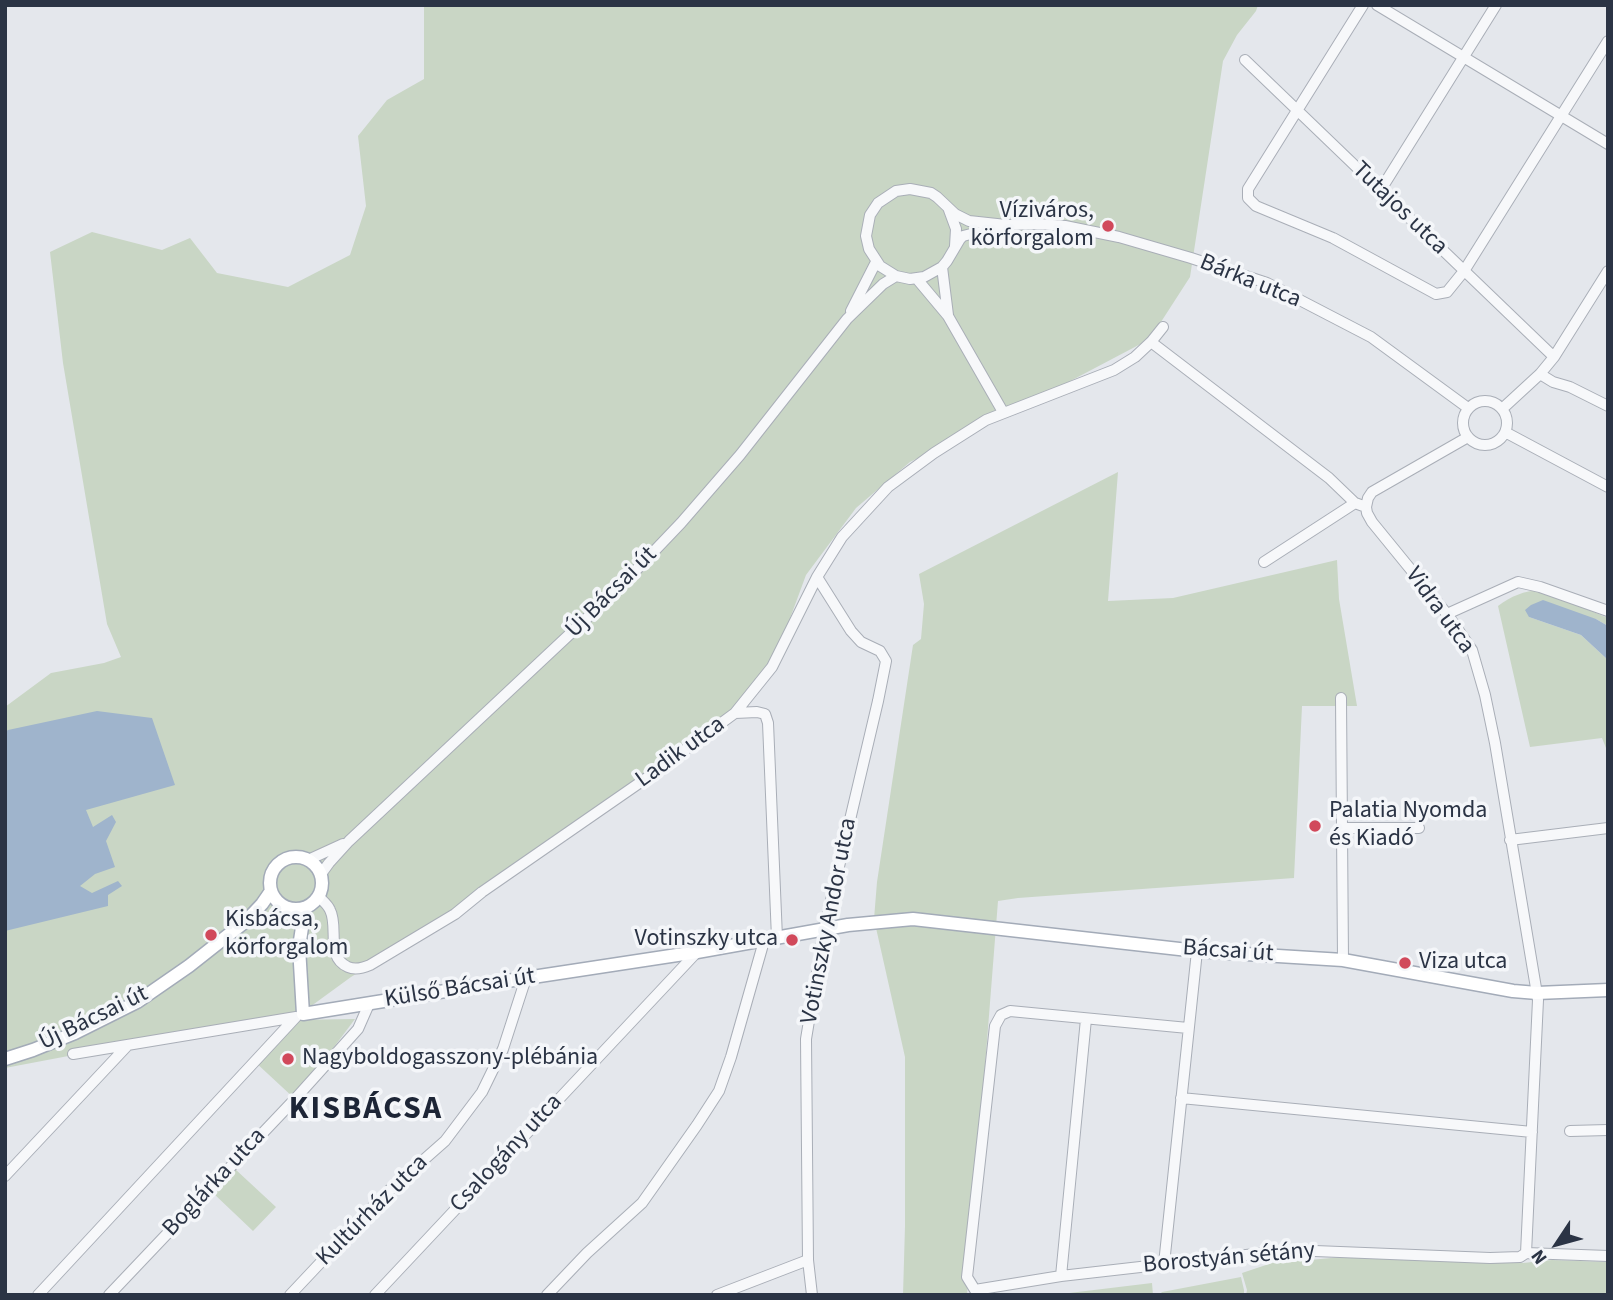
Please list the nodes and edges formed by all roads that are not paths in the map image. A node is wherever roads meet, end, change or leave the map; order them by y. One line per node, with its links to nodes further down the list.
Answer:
1 (1363, 5): 7 (street)
2 (1377, 5): 5 (street)
3 (1496, 5): 5 (street)
4 (1608, 41): 8 (street)
5 (1464, 57): 8 (street); 10 (street)
6 (1245, 60): 7 (street, Tutajos utca)
7 (1296, 110): 10 (street, Tutajos utca); 16 (street)
8 (1561, 116): 9 (street); 16 (street)
9 (1608, 144)
10 (1380, 191): 16 (street, Tutajos utca)
11 (947, 207): 12 (street); 13 (street); 14 (street)
12 (1006, 225): 13 (street); 27 (street, Bárka utca)
13 (954, 247): 15 (street)
14 (876, 262): 18 (street); 21 (street, Új Bácsai út)
15 (942, 267): 19 (street); 20 (street)
16 (1464, 271): 24 (street, Tutajos utca)
17 (1608, 271): 24 (street)
18 (896, 276): 19 (street); 21 (street, Új Bácsai út)
19 (917, 279): 20 (street)
20 (948, 316): 29 (street)
21 (846, 319): 45 (street, Új Bácsai út)
22 (1163, 327): 23 (street, Ladik utca)
23 (1151, 342): 29 (street, Ladik utca); 33 (street)
24 (1555, 357): 25 (street)
25 (1540, 374): 26 (street); 28 (street)
26 (1608, 406)
27 (1468, 408): 28 (street); 31 (street)
28 (1502, 409): 30 (street)
29 (1003, 412): 36 (street, Ladik utca)
30 (1505, 432): 31 (street); 32 (street)
31 (1468, 438): 34 (street)
32 (1608, 487)
33 (1355, 503): 34 (street); 35 (street)
34 (1366, 507): 38 (street, Vidra utca)
35 (1264, 562)
36 (817, 578): 40 (street, Ladik utca); 54 (street, Votinszky Andor utca)
37 (1608, 611): 38 (street)
38 (1447, 614): 44 (street, Vidra utca)
39 (1341, 698): 41 (street)
40 (735, 713): 49 (street, Ladik utca); 55 (street)
41 (1341, 828): 42 (street); 59 (street)
42 (1419, 828)
43 (1608, 828): 44 (street)
44 (1510, 840): 62 (street, Vidra utca)
45 (349, 841): 46 (street, Új Bácsai út); 47 (street, Új Bácsai út)
46 (308, 860): 47 (main road); 48 (main road, Új Bácsai út)
47 (321, 874): 49 (main road)
48 (271, 891): 50 (main road); 52 (main road, Új Bácsai út)
49 (319, 897): 51 (main road)
50 (286, 907): 51 (main road, Új Bácsai út); 52 (main road, Új Bácsai út); 56 (main road)
51 (305, 908): 56 (main road)
52 (246, 921): 69 (main road, Új Bácsai út)
53 (848, 925): 54 (main road, Külső Bácsai út); 57 (main road, Bácsai út)
54 (824, 930): 55 (main road, Külső Bácsai út); 77 (street, Votinszky Andor utca)
55 (771, 939): 58 (main road, Külső Bácsai út); 84 (street)
56 (299, 947): 64 (main road)
57 (1196, 951): 59 (main road, Bácsai út); 66 (street)
58 (697, 952): 60 (main road, Külső Bácsai út); 83 (street, Csalogány utca)
59 (1343, 960): 62 (main road, Bácsai út)
60 (526, 978): 63 (main road, Külső Bácsai út); 82 (street, Kultúrház utca)
61 (1608, 990): 62 (main road, Bácsai út)
62 (1538, 993): 73 (street, Vidra utca)
63 (369, 1004): 64 (main road, Külső Bácsai út); 81 (street, Boglárka utca)
64 (300, 1016): 67 (street, Külső Bácsai út); 80 (street)
65 (1086, 1018): 66 (street); 79 (street); 79 (street, Borostyán sétány)
66 (1188, 1028): 70 (street)
67 (128, 1044): 68 (street, Külső Bácsai út); 74 (street)
68 (74, 1054)
69 (5, 1059)
70 (1181, 1098): 73 (street); 78 (street)
71 (1608, 1130): 72 (street)
72 (1570, 1131)
73 (1532, 1132): 75 (street, Vidra utca)
74 (5, 1176)
75 (1526, 1253): 76 (street, Borostyán sétány); 78 (street, Borostyán sétány)
76 (1608, 1256)
77 (808, 1260): 85 (street); 86 (street, Votinszky Andor utca)
78 (1164, 1264): 79 (street, Borostyán sétány)
79 (1061, 1276)
80 (38, 1295)
81 (110, 1295)
82 (290, 1295)
83 (375, 1295)
84 (547, 1295)
85 (718, 1295)
86 (811, 1295)

